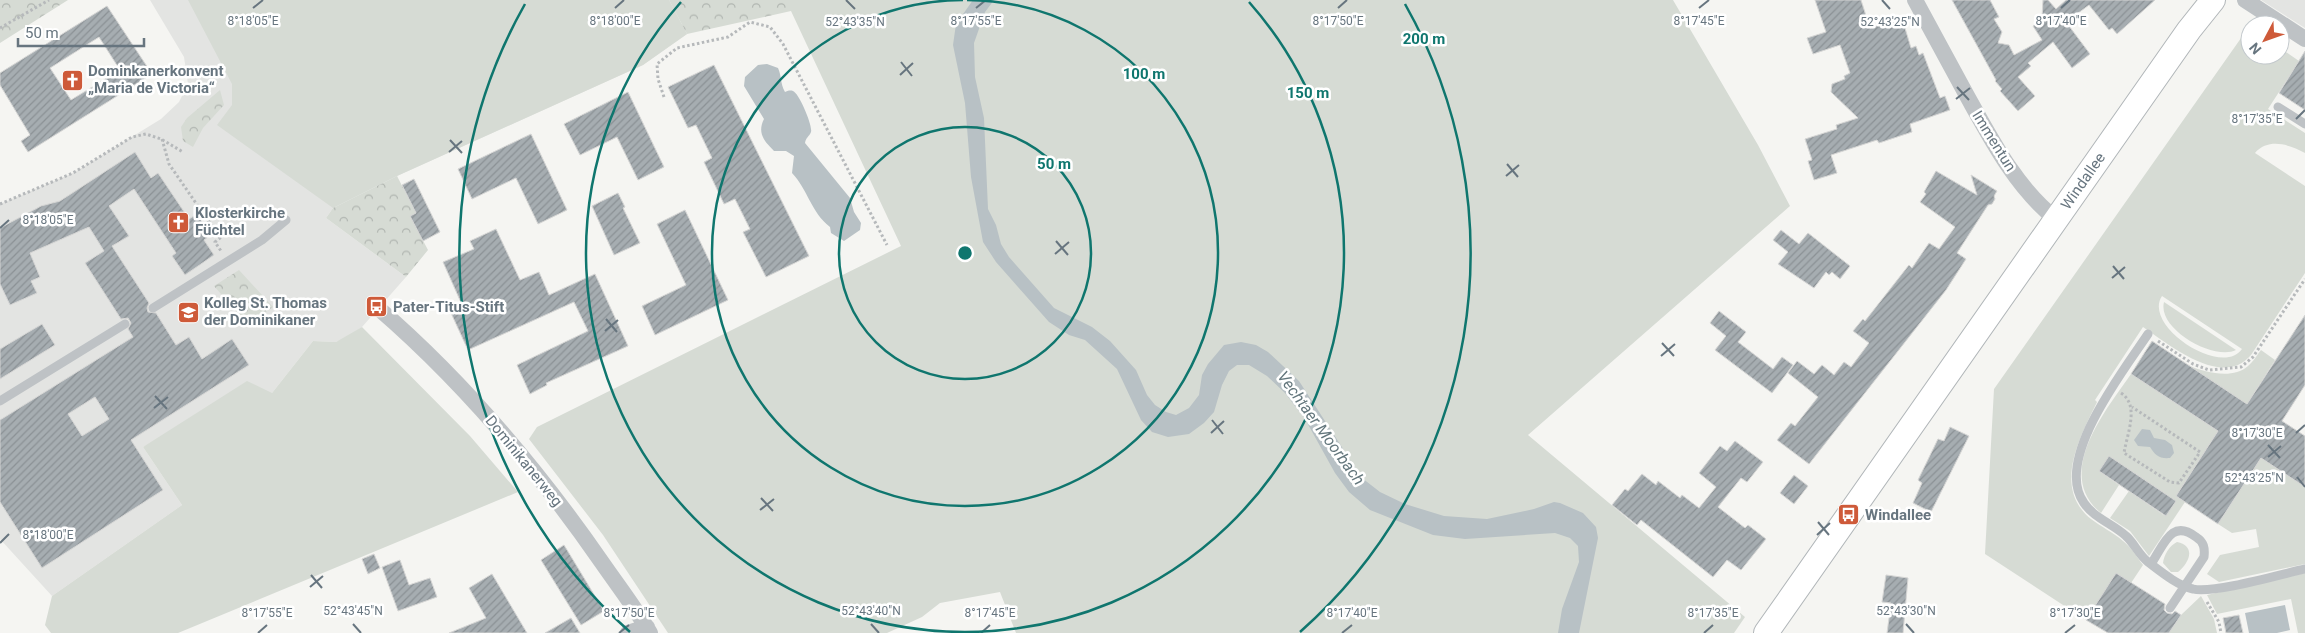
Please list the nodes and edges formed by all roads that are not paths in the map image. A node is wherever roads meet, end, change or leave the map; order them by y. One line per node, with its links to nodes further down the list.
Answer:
1 (1915, 0): 8 (street, Immentun)
2 (2212, 0): 8 (main road, Windallee)
3 (2245, 0): 4 (street)
4 (2305, 39)
5 (2278, 107): 6 (lane)
6 (2305, 124)
7 (286, 220): 10 (lane)
8 (2057, 220): 20 (main road, Windallee)
9 (377, 307): 18 (street, Dominikanerweg)
10 (153, 308)
11 (125, 324): 13 (lane)
12 (2148, 334): 14 (lane)
13 (0, 401)
14 (2151, 564): 16 (lane); 16 (lane)
15 (2305, 569): 16 (lane)
16 (2185, 586): 17 (lane)
17 (2170, 608)
18 (649, 630): 19 (street)
19 (628, 633)
20 (1766, 633)

